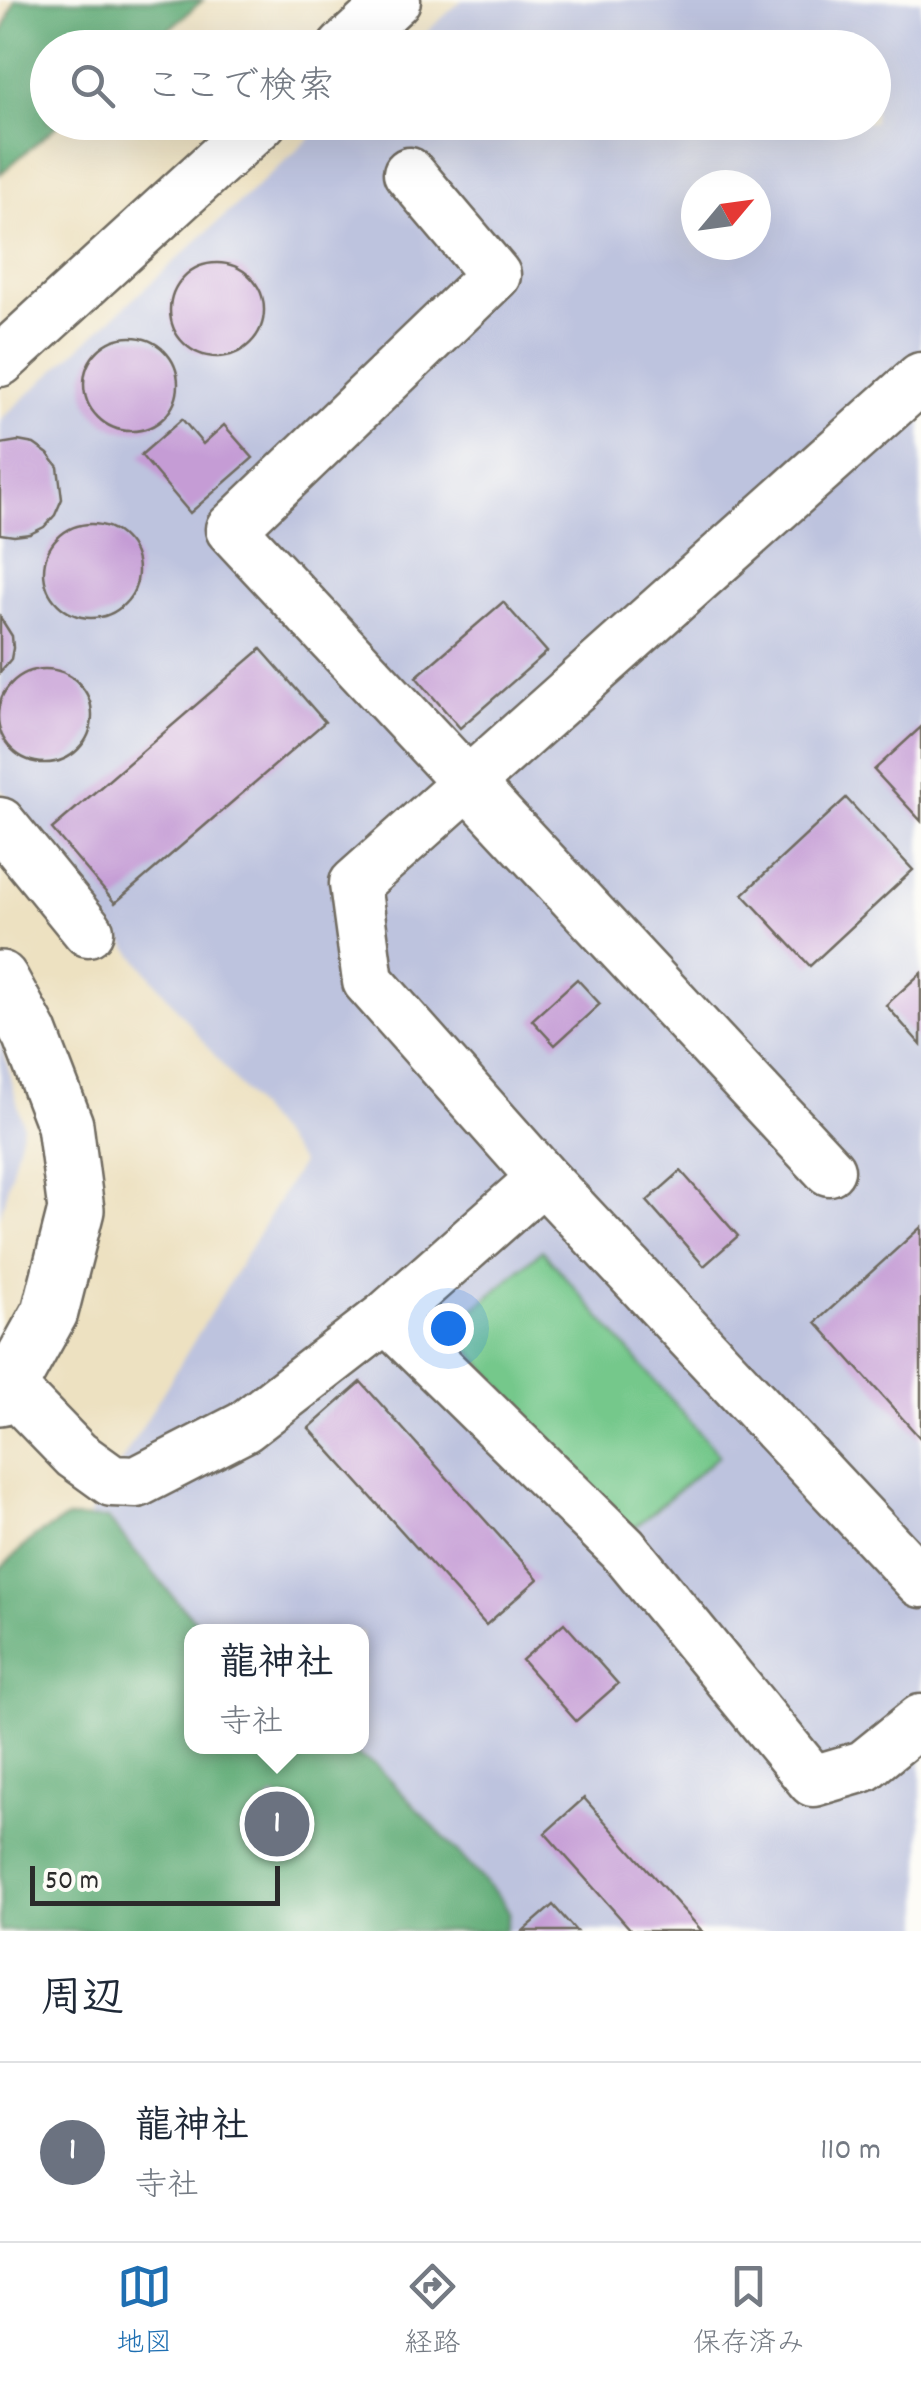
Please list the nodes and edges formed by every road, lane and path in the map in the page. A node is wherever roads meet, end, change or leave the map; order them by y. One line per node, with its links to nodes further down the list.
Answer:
1 (395, 0): 2 (street)
2 (362, 30)
3 (241, 140): 5 (street)
4 (409, 173): 7 (street)
5 (0, 361)
6 (921, 378): 7 (street)
7 (468, 782): 11 (street); 12 (street)
8 (0, 824): 9 (street)
9 (88, 930)
10 (0, 979): 14 (main road)
11 (828, 1170)
12 (542, 1178): 13 (street); 15 (street)
13 (386, 1317): 14 (street); 16 (street)
14 (5, 1391)
15 (921, 1582)
16 (921, 1720)

